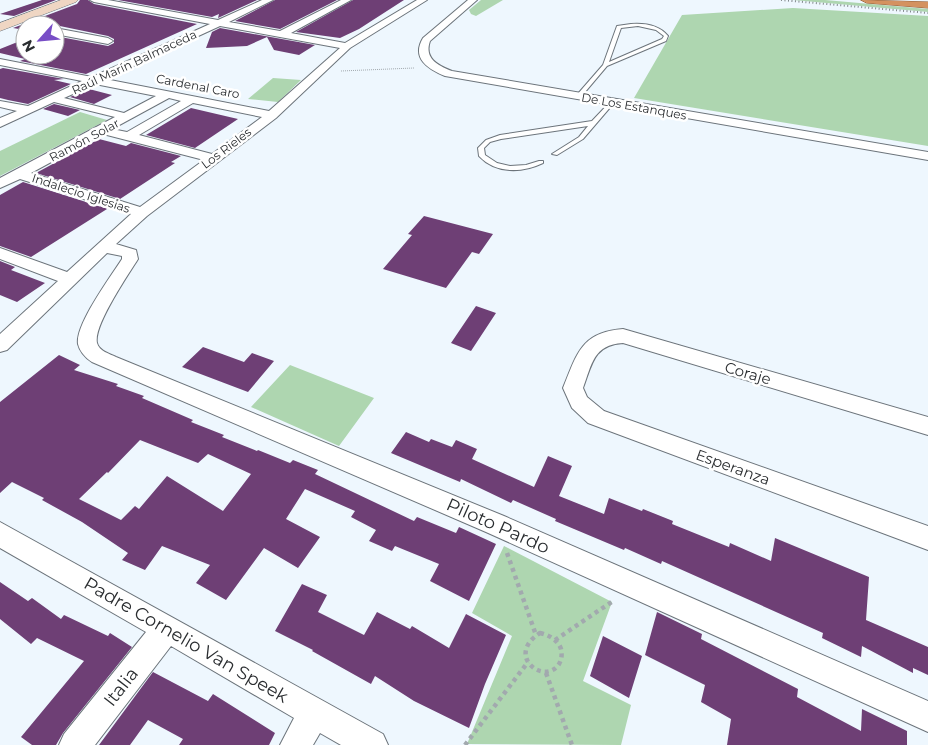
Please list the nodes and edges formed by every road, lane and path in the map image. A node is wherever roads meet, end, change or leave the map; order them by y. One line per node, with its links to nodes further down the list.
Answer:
1 (100, 0): 10 (street)
2 (269, 0): 11 (street, Raúl Marín Balmaceda)
3 (347, 0): 15 (street)
4 (423, 0): 18 (street, Los Rieles)
5 (473, 0): 23 (street, De Los Estanques)
6 (867, 0): 9 (highway)
7 (71, 1): 12 (main road)
8 (158, 3): 10 (street)
9 (928, 5)
10 (144, 9): 11 (street)
11 (219, 23): 15 (street); 24 (street, Raúl Marín Balmaceda)
12 (0, 28)
13 (65, 33): 14 (street)
14 (69, 34): 16 (street); 17 (street)
15 (282, 34): 18 (street)
16 (65, 35)
17 (108, 41)
18 (347, 46): 22 (street, Los Rieles)
19 (15, 55): 20 (street)
20 (2, 62): 24 (street, Cardenal Caro)
21 (605, 65): 21 (lane); 26 (lane)
22 (322, 70): 23 (path); 32 (street, Los Rieles)
23 (442, 71): 26 (street, De Los Estanques)
24 (94, 80): 25 (street, Cardenal Caro); 27 (street, Raúl Marín Balmaceda)
25 (168, 94): 28 (street, Cardenal Caro); 33 (street, Ramón Solar)
26 (578, 97): 29 (street, De Los Estanques)
27 (54, 98): 31 (street, Raúl Marín Balmaceda); 33 (street)
28 (192, 99): 32 (street, Cardenal Caro); 37 (street, Ramón Solar)
29 (611, 102): 34 (lane); 39 (street, De Los Estanques)
30 (0, 104): 31 (street)
31 (30, 110): 35 (street, Raúl Marín Balmaceda)
32 (272, 115): 40 (street, Los Rieles)
33 (128, 117): 36 (street, Ramón Solar)
34 (593, 123): 38 (lane); 41 (lane)
35 (0, 124)
36 (103, 130): 37 (street); 42 (street, Ramón Solar)
37 (129, 136): 40 (street)
38 (555, 154)
39 (928, 156)
40 (213, 158): 44 (street, Los Rieles)
41 (541, 162)
42 (20, 174): 43 (street, Ramón Solar); 44 (street, Indalecio Iglesias)
43 (0, 184)
44 (142, 213): 45 (street, Los Rieles)
45 (103, 248): 47 (street, Los Rieles); 51 (street, Piloto Pardo)
46 (0, 254): 47 (street)
47 (70, 279): 48 (street, Los Rieles)
48 (0, 345)
49 (582, 367): 50 (street, Coraje); 53 (street, Esperanza)
50 (928, 426)
51 (505, 528): 54 (street, Piloto Pardo); 56 (path)
52 (0, 534): 55 (street, Padre Cornelio Van Speek)
53 (928, 538)
54 (629, 584): 57 (path); 61 (street, Piloto Pardo)
55 (167, 629): 60 (street, Padre Cornelio Van Speek); 62 (street, Italia)
56 (536, 635): 57 (path); 58 (path)
57 (556, 640): 59 (path)
58 (528, 662): 59 (path); 65 (path)
59 (546, 673): 66 (path)
60 (315, 712): 63 (street); 64 (street, Padre Cornelio Van Speek)
61 (928, 717)
62 (75, 745)
63 (296, 745)
64 (372, 745)
65 (466, 745)
66 (572, 745)

